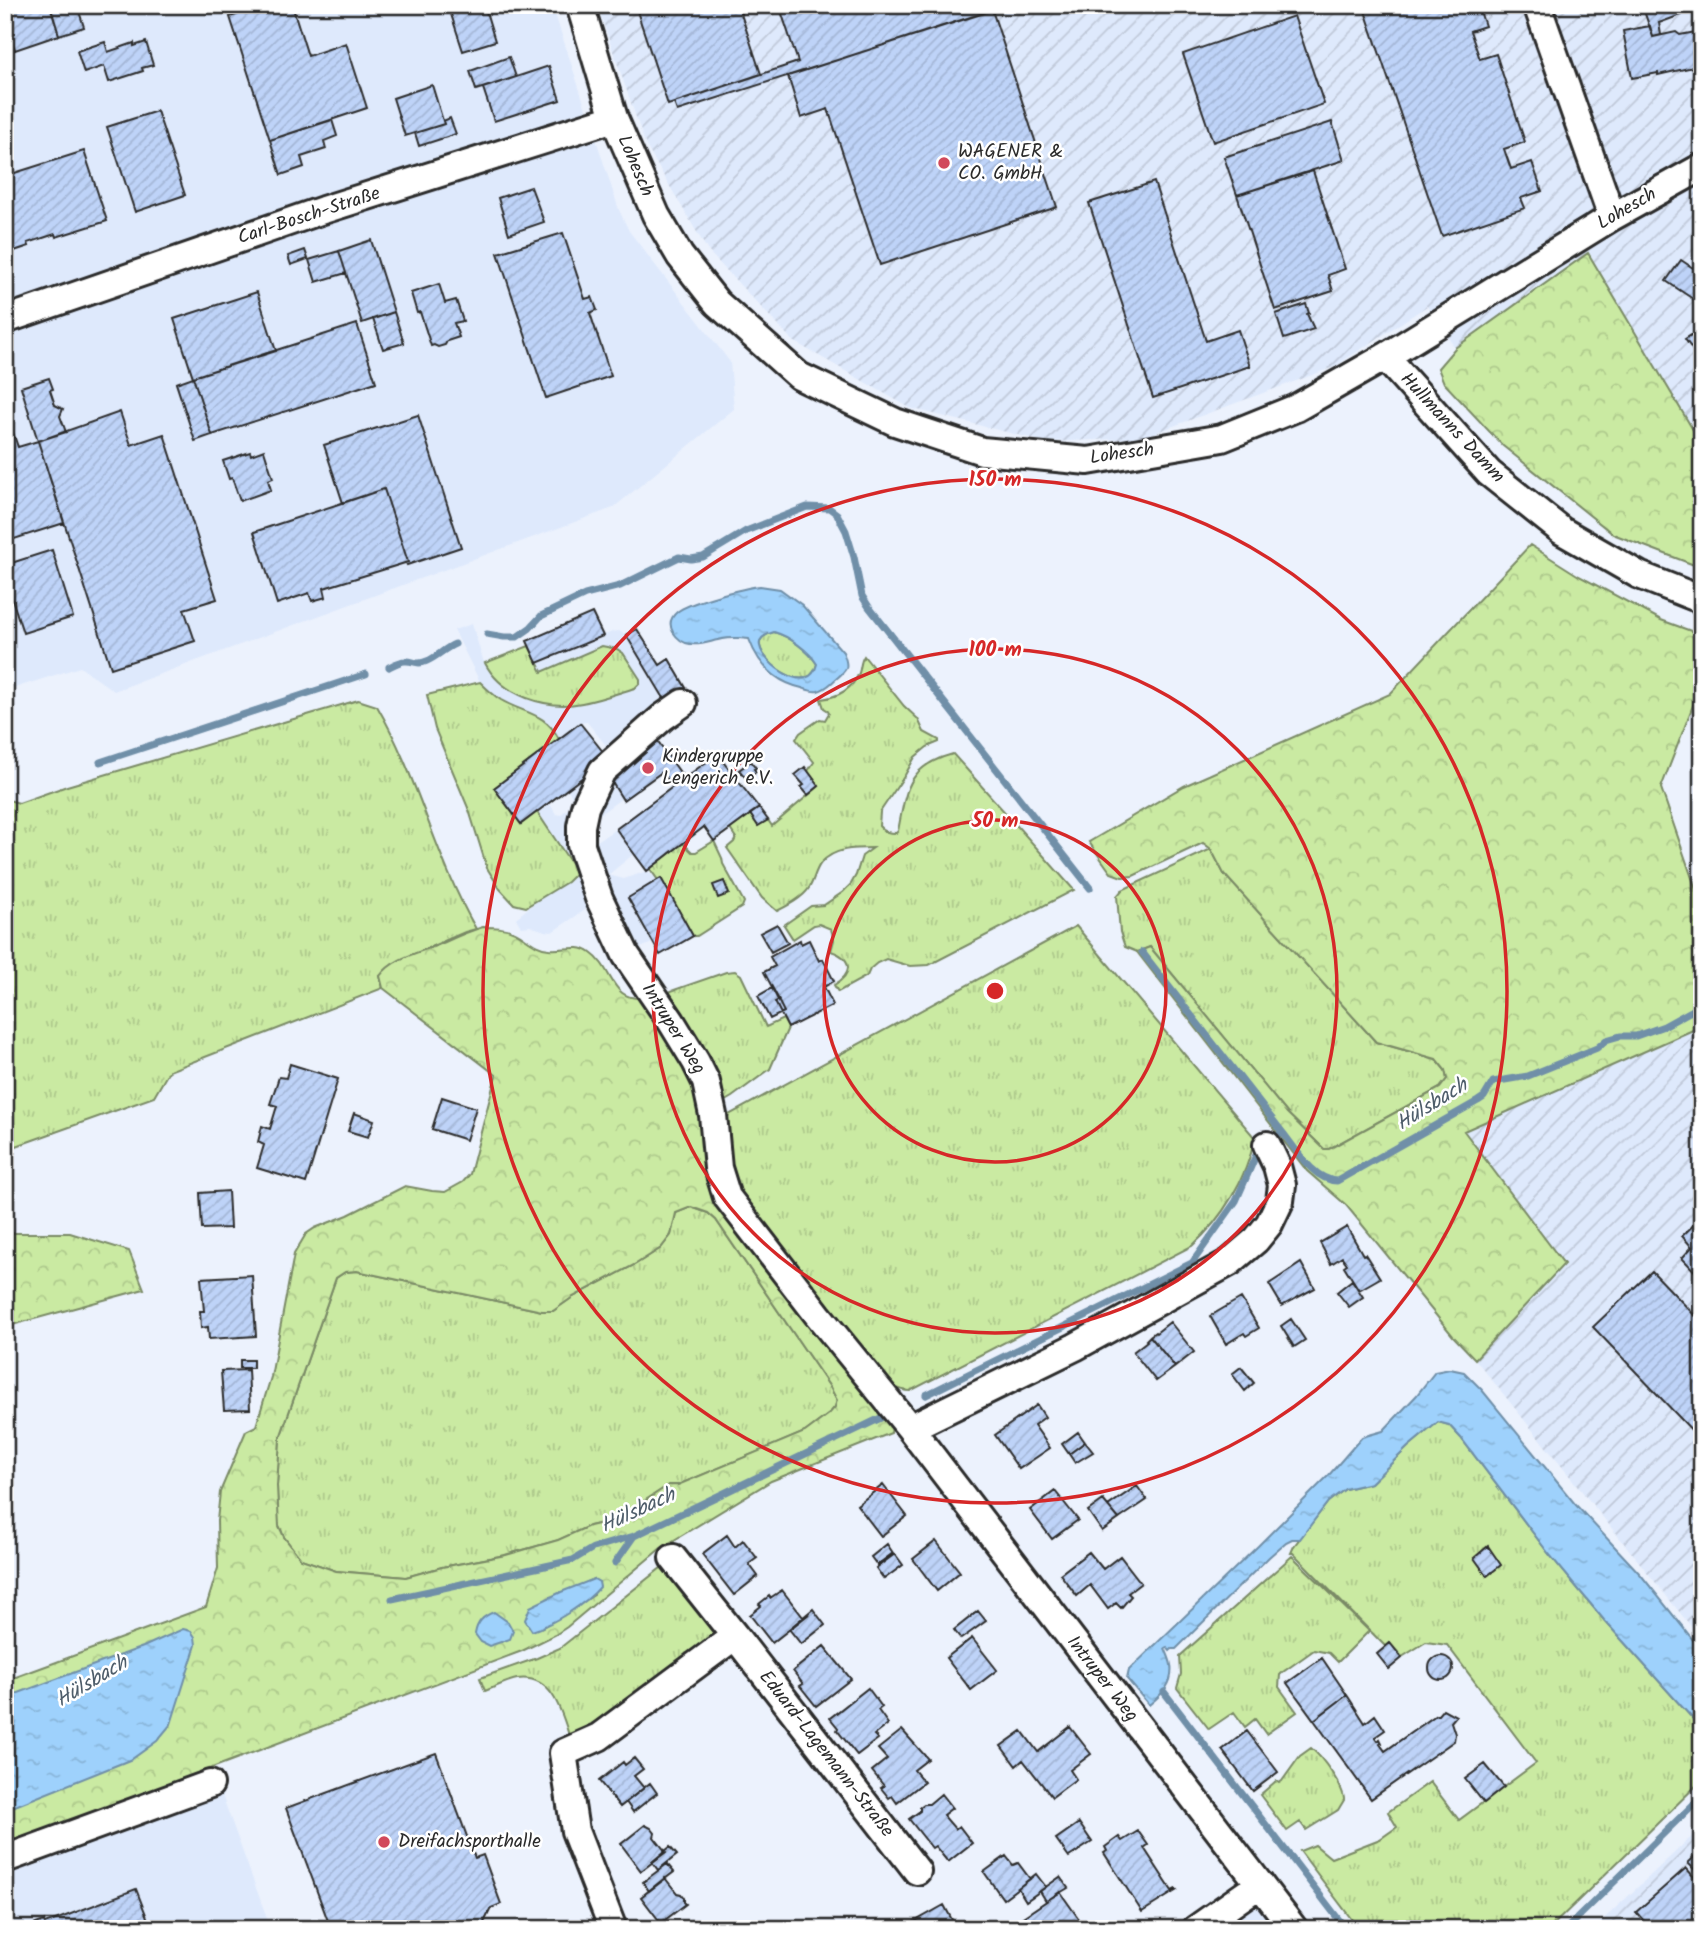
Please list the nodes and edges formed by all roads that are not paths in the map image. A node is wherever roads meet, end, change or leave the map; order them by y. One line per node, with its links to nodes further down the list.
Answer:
1 (580, 5): 3 (street, Lohesch)
2 (1537, 5): 5 (street)
3 (614, 118): 6 (street, Carl-Bosch-Straße); 7 (street, Lohesch)
4 (1702, 167): 5 (street, Lohesch)
5 (1612, 217): 7 (street, Lohesch)
6 (5, 320)
7 (1385, 357): 8 (street, Hullmanns Damm)
8 (1702, 600)
9 (683, 703): 11 (street, Intruper Weg)
10 (1267, 1145): 11 (street)
11 (910, 1429): 17 (street, Intruper Weg)
12 (673, 1558): 13 (street, Eduard-Lagemann-Straße)
13 (735, 1636): 16 (street, Eduard-Lagemann-Straße); 18 (street)
14 (210, 1784): 15 (street)
15 (5, 1859)
16 (917, 1871)
17 (1260, 1884): 19 (street); 20 (street, Intruper Weg)
18 (613, 1929)
19 (1196, 1929)
20 (1294, 1929)

